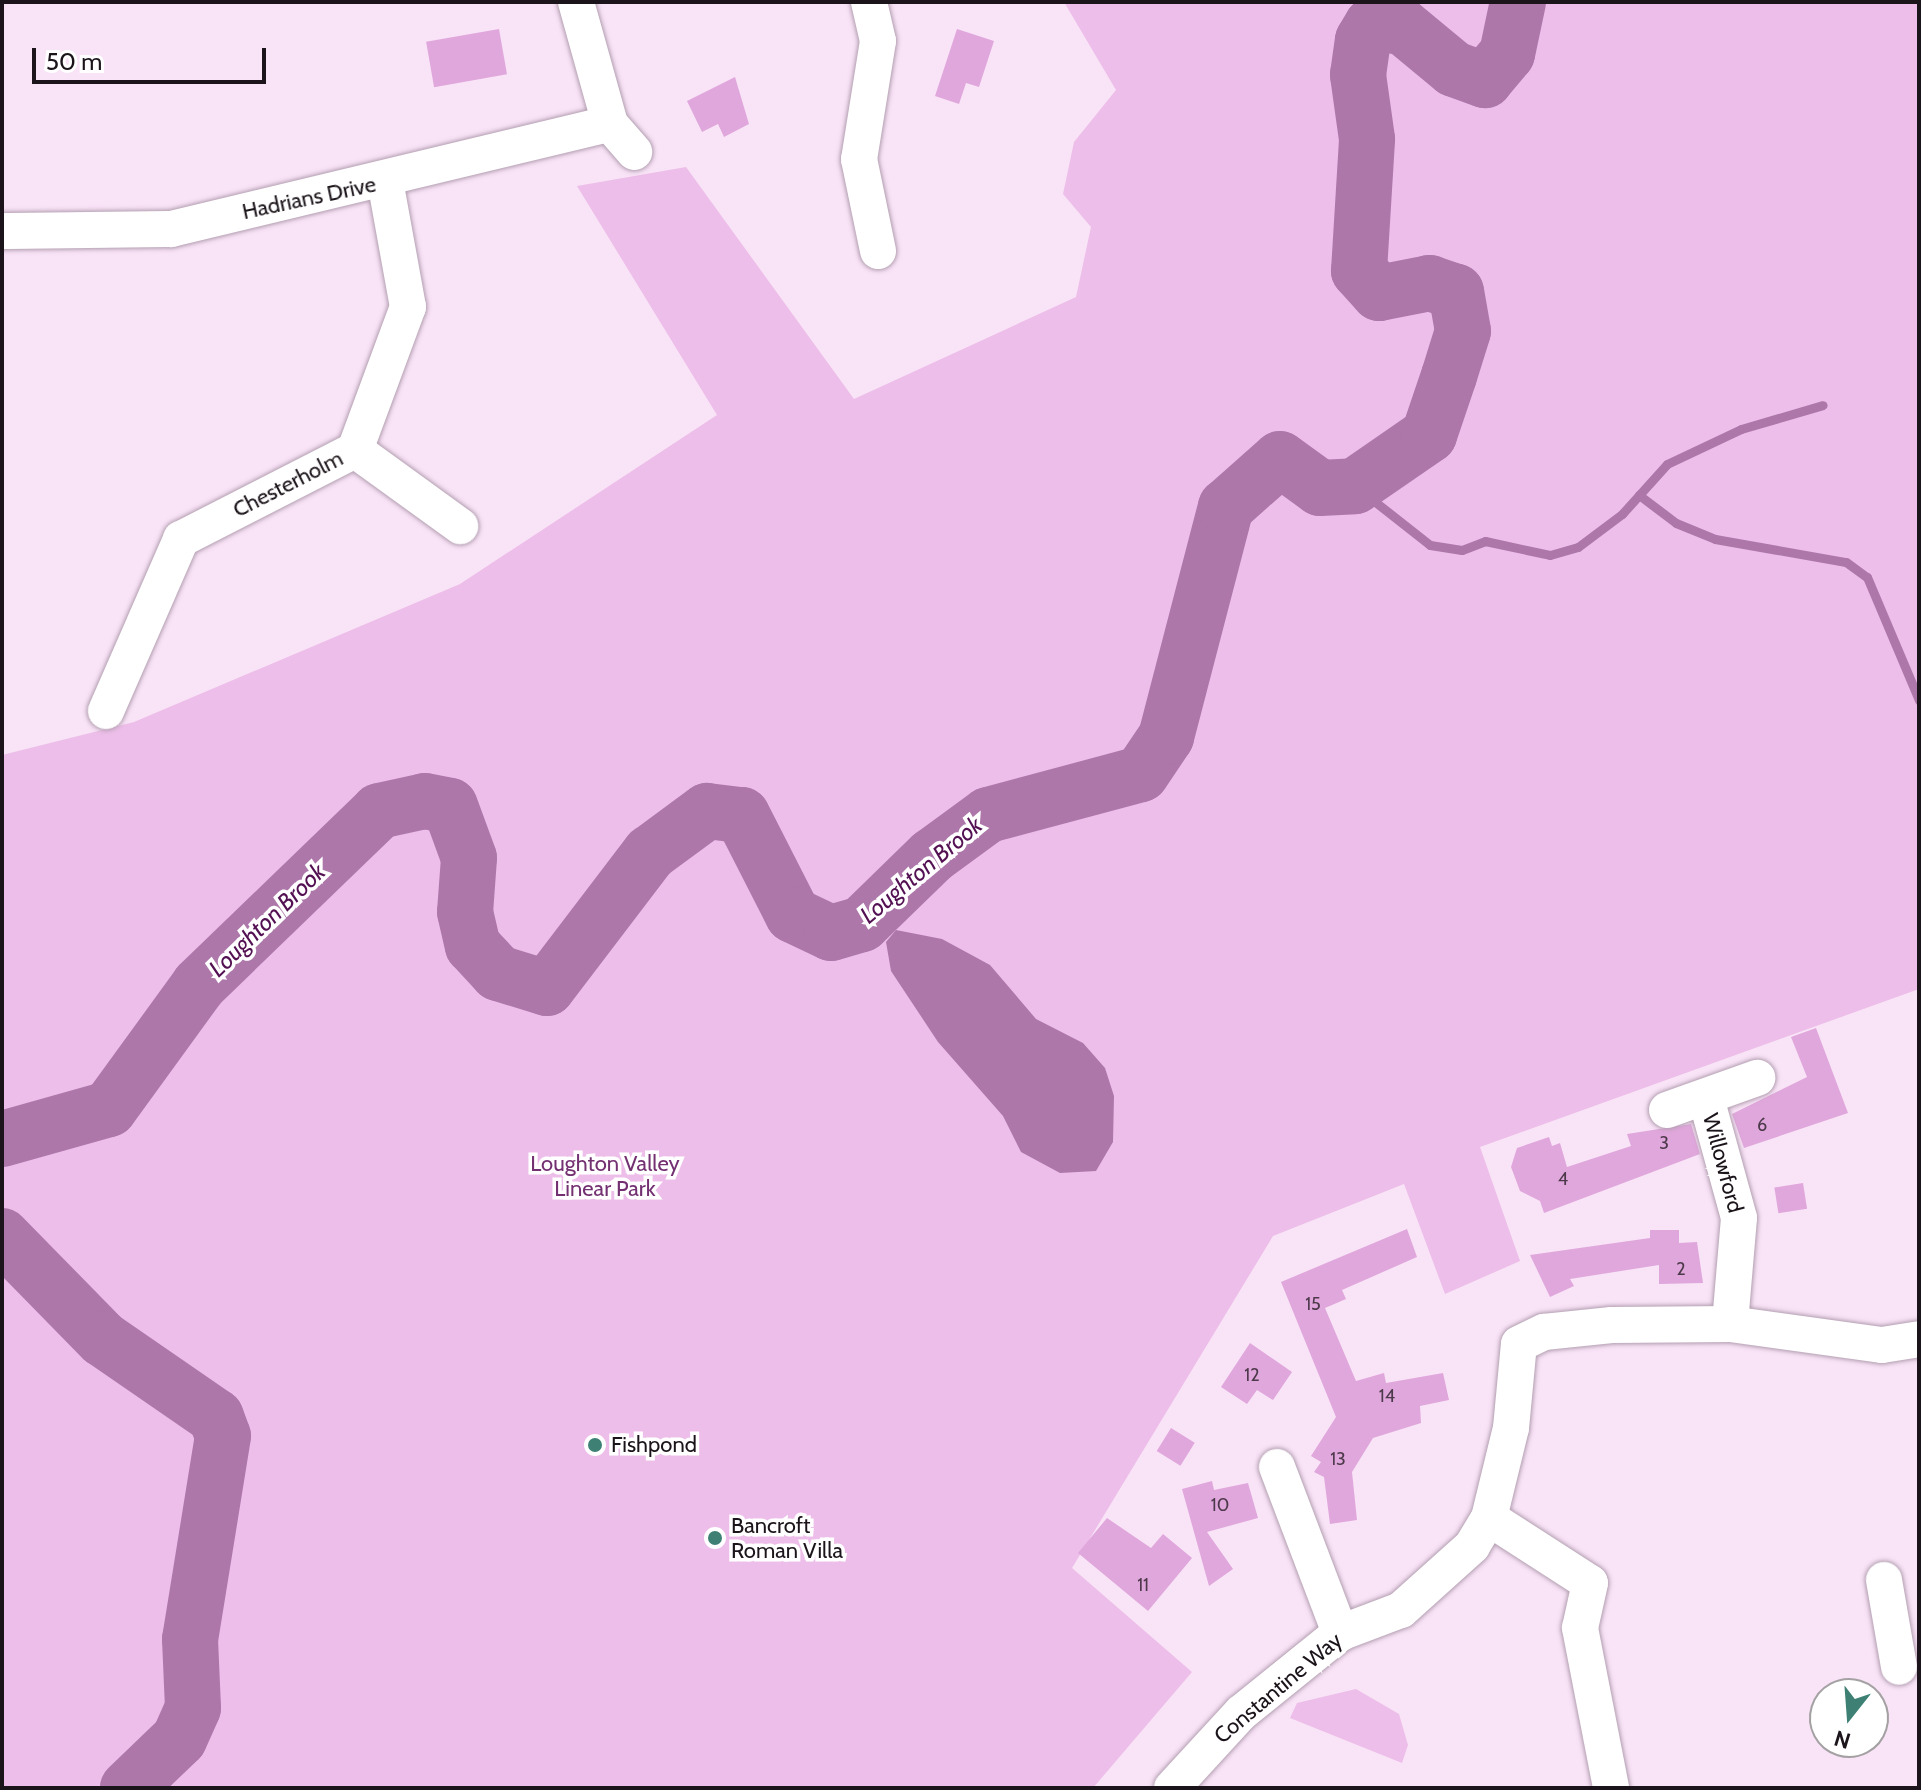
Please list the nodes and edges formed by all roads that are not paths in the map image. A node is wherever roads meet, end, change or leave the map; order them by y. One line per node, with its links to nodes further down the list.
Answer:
1 (576, 2): 3 (street)
2 (869, 2): 7 (street)
3 (610, 124): 4 (street); 5 (street, Hadrians Drive)
4 (634, 152)
5 (385, 181): 6 (street, Hadrians Drive); 8 (street, Chesterholm)
6 (2, 231)
7 (878, 251)
8 (355, 450): 9 (street); 10 (street, Chesterholm)
9 (460, 526)
10 (106, 711)
11 (1757, 1078): 12 (street, Willowford)
12 (1706, 1098): 13 (street, Willowford); 14 (street, Willowford)
13 (1667, 1110)
14 (1730, 1324): 15 (street); 17 (street, Constantine Way)
15 (1919, 1339)
16 (1277, 1467): 19 (street)
17 (1489, 1518): 19 (street, Constantine Way); 22 (street)
18 (1884, 1580): 20 (street)
19 (1340, 1633): 21 (street, Constantine Way)
20 (1904, 1646)
21 (1172, 1788)
22 (1611, 1788)

